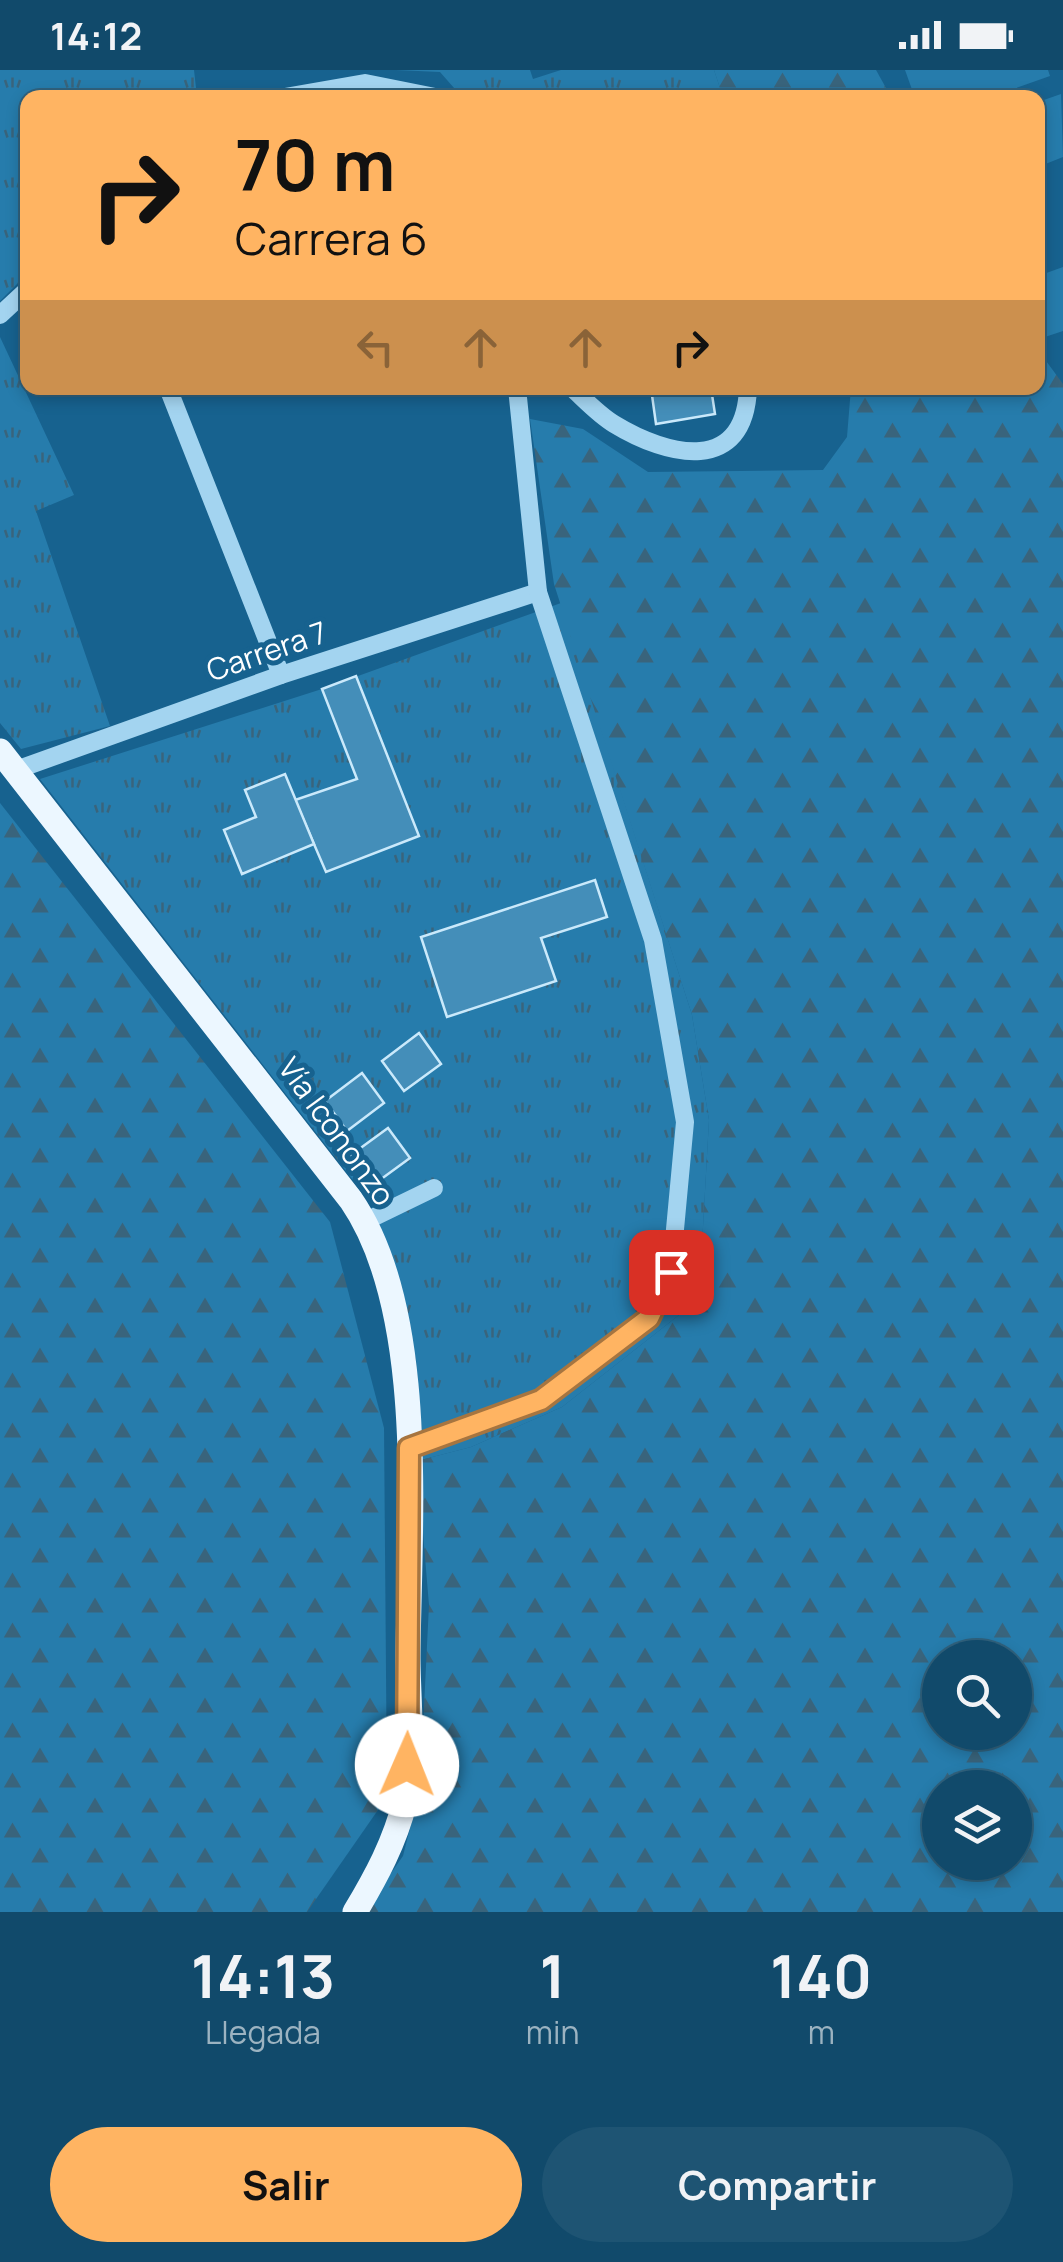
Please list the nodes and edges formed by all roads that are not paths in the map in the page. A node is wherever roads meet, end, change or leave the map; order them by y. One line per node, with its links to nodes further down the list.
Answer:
1 (364, 76): 2 (street); 3 (street)
2 (309, 90)
3 (412, 90)
4 (20, 296): 5 (street)
5 (0, 315)
6 (171, 395): 11 (street)
7 (518, 395): 10 (street)
8 (580, 395): 9 (street)
9 (748, 395)
10 (538, 592): 11 (street, Carrera 7); 15 (street)
11 (281, 676): 12 (street, Carrera 7)
12 (8, 760): 14 (main road, Vía Icononzo)
13 (434, 1188): 14 (street)
14 (366, 1221): 15 (main road, Vía Icononzo)
15 (409, 1448): 16 (main road, Vía Icononzo)
16 (355, 1912)

